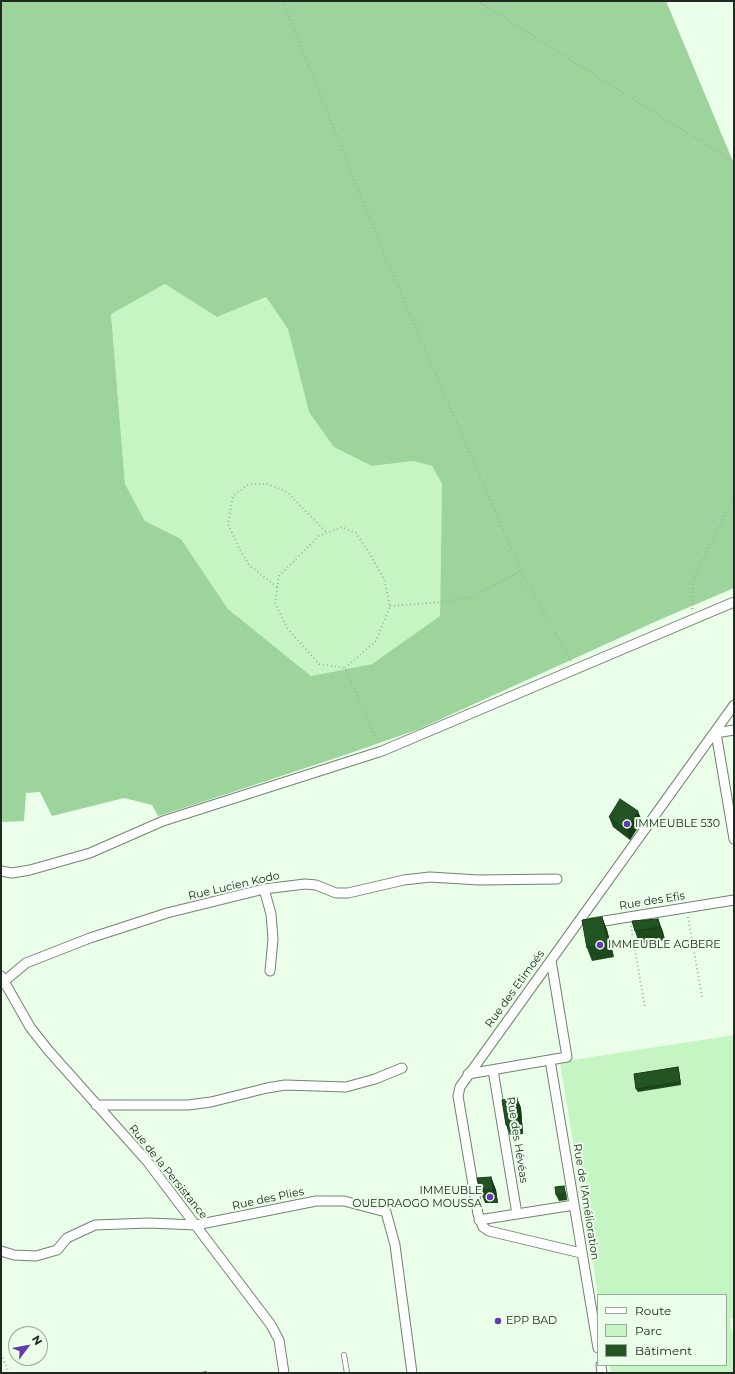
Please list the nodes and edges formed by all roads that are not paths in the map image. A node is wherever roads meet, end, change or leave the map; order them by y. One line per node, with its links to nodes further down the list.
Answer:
1 (734, 602): 7 (street)
2 (734, 705): 4 (street, Rue des Etimoés)
3 (734, 730): 4 (street)
4 (716, 733): 5 (street); 11 (street, Rue des Etimoés)
5 (732, 816): 6 (street)
6 (734, 839)
7 (1, 871)
8 (556, 879): 9 (street, Rue Lucien Kodo)
9 (264, 889): 13 (street); 14 (street, Rue Lucien Kodo)
10 (734, 900): 11 (street, Rue des Efis)
11 (575, 926): 12 (street, Rue des Etimoés)
12 (551, 960): 15 (street); 18 (street, Rue des Etimoés)
13 (270, 971)
14 (2, 980): 19 (street, Rue de la Persistance)
15 (550, 1060): 17 (street); 20 (street, Rue de l'Amélioration)
16 (402, 1068): 19 (street)
17 (493, 1070): 18 (street); 21 (street, Rue des Hévéas)
18 (468, 1074): 22 (street, Rue des Etimoés)
19 (96, 1105): 23 (street, Rue de la Persistance)
20 (574, 1205): 21 (street); 25 (street, Rue de l'Amélioration)
21 (517, 1214): 22 (street)
22 (479, 1220): 25 (street)
23 (196, 1225): 24 (street, Rue des Plies); 28 (street, Rue de la Persistance); 30 (street, Rue des Plies)
24 (1, 1251)
25 (581, 1253): 26 (street, Rue de l'Amélioration)
26 (597, 1342)
27 (344, 1355): 29 (lane)
28 (284, 1373)
29 (347, 1373)
30 (412, 1373)

